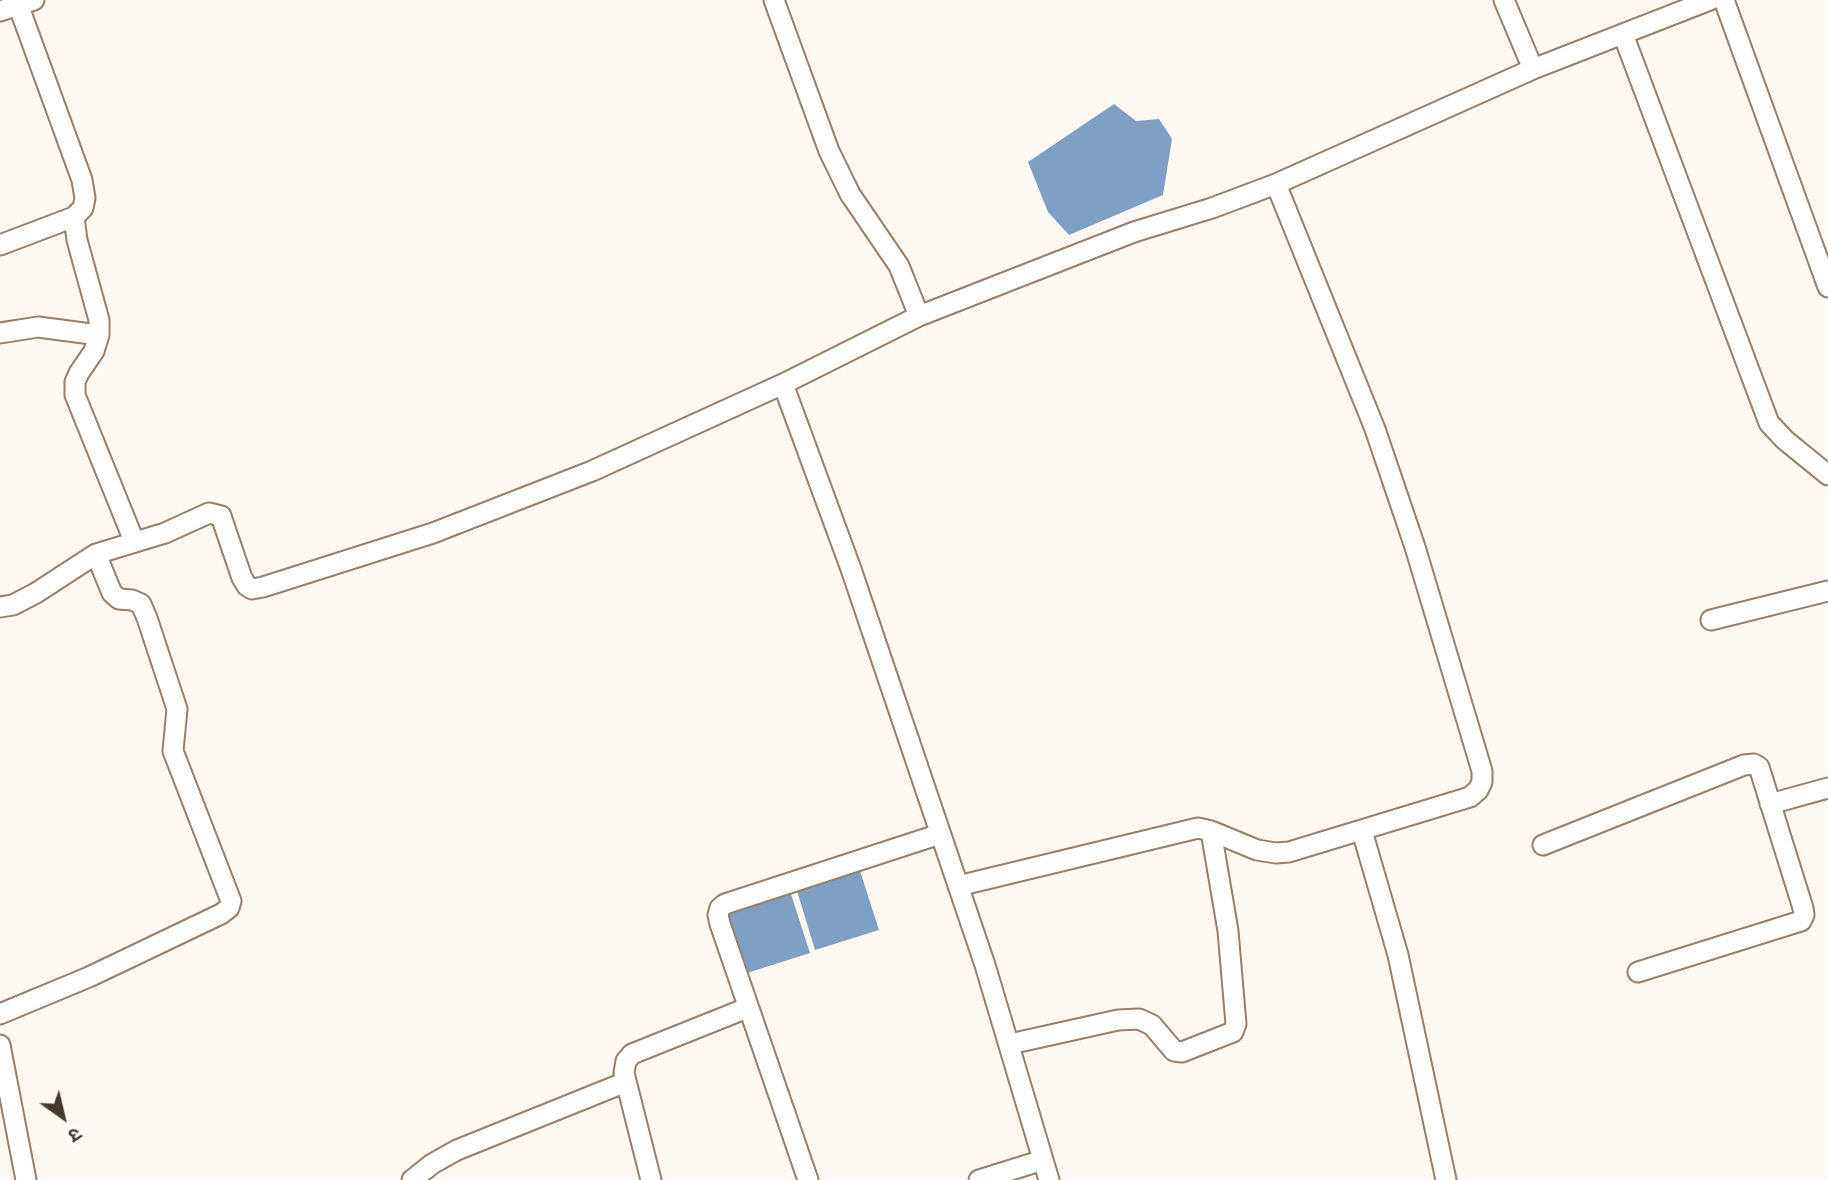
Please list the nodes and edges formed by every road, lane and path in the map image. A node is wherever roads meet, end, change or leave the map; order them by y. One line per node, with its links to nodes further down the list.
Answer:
1 (774, 0): 12 (street)
2 (1504, 0): 7 (street)
3 (1710, 0): 6 (street)
4 (1724, 0): 11 (street)
5 (18, 6): 9 (street)
6 (1623, 34): 7 (street); 16 (street)
7 (1533, 69): 8 (street)
8 (1276, 184): 12 (street); 25 (street)
9 (75, 217): 10 (street); 14 (street)
10 (0, 245)
11 (1828, 287)
12 (919, 316): 15 (street)
13 (0, 333): 14 (street)
14 (99, 335): 17 (street)
15 (783, 384): 17 (street); 26 (street)
16 (1828, 475)
17 (134, 541): 18 (street)
18 (96, 554): 20 (street); 31 (street)
19 (1828, 591): 21 (street)
20 (0, 607)
21 (1711, 620)
22 (1828, 788): 23 (street)
23 (1770, 804): 27 (street); 29 (street)
24 (1211, 831): 25 (street); 28 (street); 32 (street)
25 (1362, 831): 43 (street)
26 (940, 834): 28 (street); 30 (street)
27 (1543, 845)
28 (958, 886): 32 (street)
29 (1638, 972)
30 (747, 1008): 34 (street); 40 (street)
31 (0, 1014)
32 (1010, 1044): 36 (street)
33 (0, 1045): 35 (street)
34 (626, 1082): 38 (street); 39 (street)
35 (8, 1115): 37 (street)
36 (1043, 1160): 41 (street); 42 (street)
37 (26, 1180)
38 (412, 1180)
39 (651, 1180)
40 (808, 1180)
41 (979, 1180)
42 (1049, 1180)
43 (1446, 1180)

